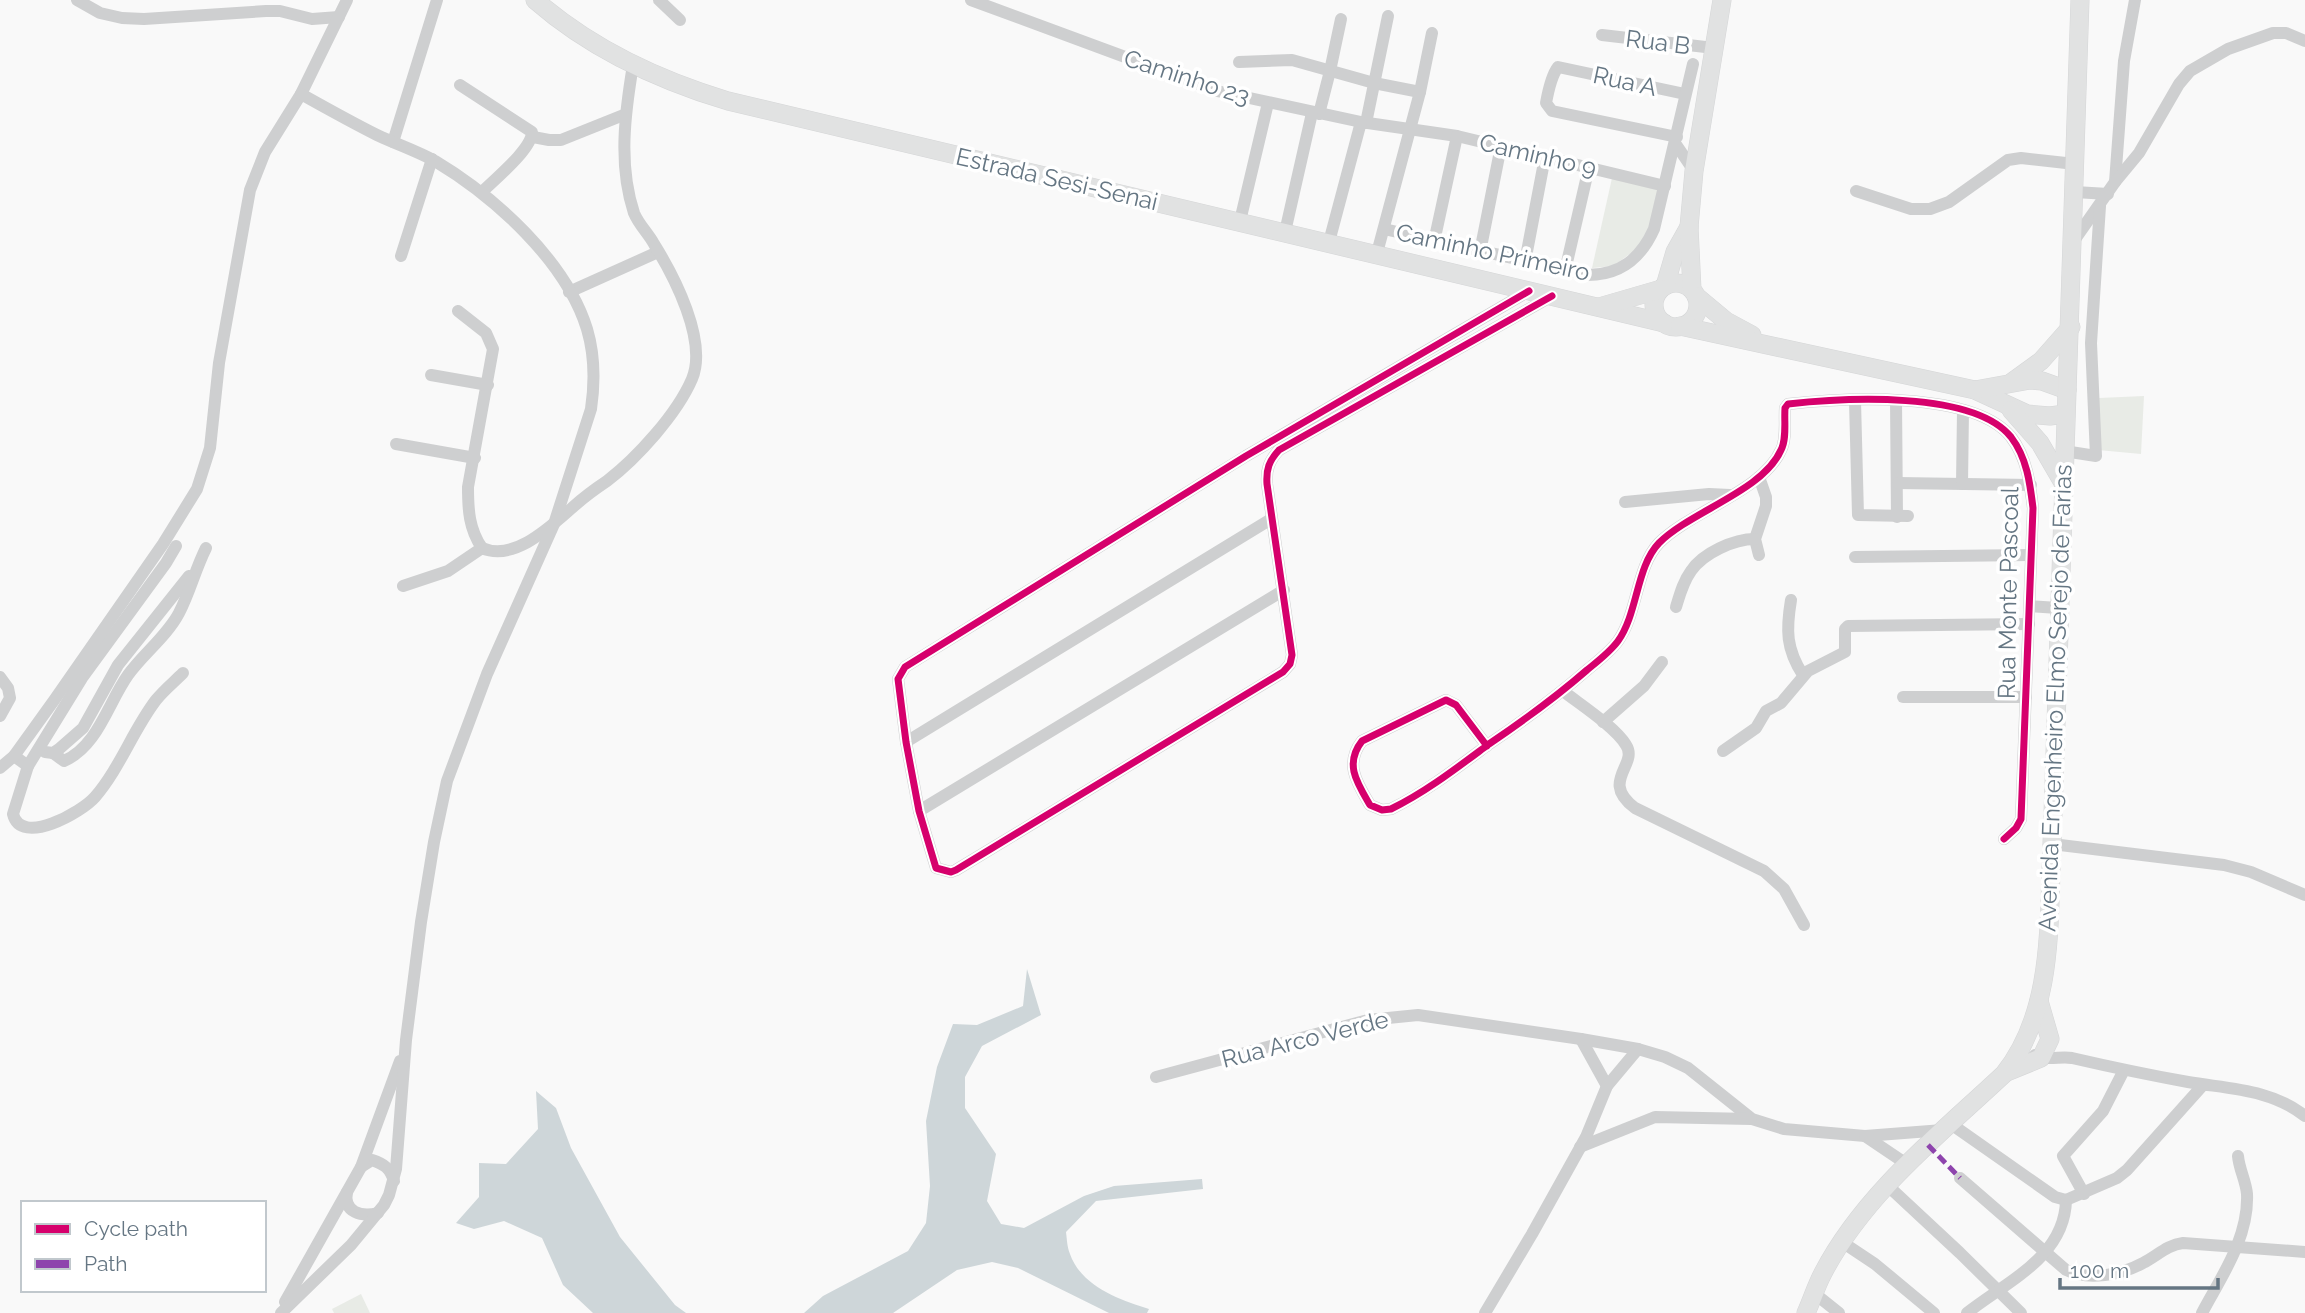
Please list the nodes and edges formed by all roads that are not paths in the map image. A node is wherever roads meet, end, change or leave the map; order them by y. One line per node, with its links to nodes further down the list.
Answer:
1 (77, 0): 11 (street)
2 (347, 0): 11 (street)
3 (437, 0): 35 (street)
4 (659, 0): 13 (street)
5 (971, 0): 27 (street, Caminho 23)
6 (1722, 0): 17 (street)
7 (2080, 0): 39 (street, Avenida Engenheiro Elmo Serejo de Farias)
8 (2135, 0): 42 (street)
9 (545, 3): 20 (street, Estrada Sesi-Senai)
10 (1388, 16): 22 (street)
11 (340, 17): 25 (street)
12 (1340, 19): 21 (street)
13 (680, 20)
14 (1432, 33): 24 (street)
15 (1602, 35): 17 (street, Rua B)
16 (2305, 41): 42 (street)
17 (1714, 48): 41 (street)
18 (1239, 62): 21 (street)
19 (1693, 64): 26 (street, Caminho Primeiro)
20 (633, 65): 29 (street); 49 (street, Estrada Sesi-Senai)
21 (1331, 71): 22 (street); 28 (street)
22 (1374, 83): 24 (street); 30 (street)
23 (460, 85): 33 (street)
24 (1420, 92): 31 (street)
25 (301, 94): 35 (street); 123 (street)
26 (1685, 94): 34 (street, Caminho Primeiro); 34 (street, Rua A)
27 (1268, 103): 28 (street, Caminho 23); 49 (street)
28 (1315, 113): 30 (street, Caminho 23); 52 (street)
29 (626, 114): 33 (street); 56 (street)
30 (1363, 122): 31 (street, Caminho 23); 55 (street)
31 (1411, 128): 32 (street, Caminho 9); 51 (street)
32 (1457, 136): 36 (street, Caminho 9); 53 (street)
33 (533, 137): 45 (street)
34 (1676, 140): 41 (street); 43 (street, Caminho Primeiro)
35 (393, 142): 38 (street)
36 (1501, 146): 37 (street, Caminho 9); 57 (street)
37 (1545, 157): 40 (street, Caminho 9); 60 (street)
38 (432, 159): 45 (street); 59 (street)
39 (2076, 164): 44 (street); 46 (street, Avenida Engenheiro Elmo Serejo de Farias)
40 (1590, 167): 43 (street, Caminho 9); 61 (street)
41 (1694, 171): 50 (street)
42 (2115, 182): 47 (street)
43 (1665, 186): 61 (street, Caminho Primeiro)
44 (1856, 191)
45 (482, 192): 65 (street)
46 (2075, 192): 47 (street); 54 (street, Avenida Engenheiro Elmo Serejo de Farias)
47 (2108, 194): 48 (street)
48 (2100, 206): 54 (street); 84 (street)
49 (1240, 221): 52 (street, Estrada Sesi-Senai)
50 (1689, 227): 63 (street); 66 (street)
51 (1384, 229): 53 (street, Caminho Primeiro); 58 (street)
52 (1285, 232): 55 (street, Estrada Sesi-Senai)
53 (1434, 242): 57 (street, Caminho Primeiro)
54 (2073, 242): 72 (street, Avenida Engenheiro Elmo Serejo de Farias)
55 (1329, 243): 58 (street, Estrada Sesi-Senai)
56 (659, 252): 65 (street); 95 (street)
57 (1480, 252): 60 (street, Caminho Primeiro)
58 (1377, 253): 62 (street, Estrada Sesi-Senai)
59 (401, 256)
60 (1525, 262): 61 (street, Caminho Primeiro)
61 (1565, 271)
62 (1495, 283): 64 (street, Estrada Sesi-Senai); 68 (street)
63 (1663, 288): 66 (street); 69 (street, Estrada Sesi-Senai); 71 (street)
64 (1529, 291): 67 (street, Estrada Sesi-Senai); 68 (street)
65 (569, 292): 95 (street)
66 (1694, 293): 71 (street); 73 (street, Estrada Sesi-Senai)
67 (1552, 296): 69 (street, Estrada Sesi-Senai); 86 (street)
68 (1500, 307): 83 (street)
69 (1599, 307): 71 (street, Estrada Sesi-Senai)
70 (458, 311): 75 (street)
71 (1672, 325): 73 (street, Estrada Sesi-Senai)
72 (2071, 327): 76 (street, Avenida Engenheiro Elmo Serejo de Farias); 77 (street)
73 (1770, 344): 77 (street, Estrada Sesi-Senai)
74 (431, 375): 75 (street)
75 (488, 385): 85 (street)
76 (2067, 390): 77 (street, Estrada Sesi-Senai); 81 (street, Avenida Engenheiro Elmo Serejo de Farias)
77 (2005, 394): 81 (street, Estrada Sesi-Senai); 88 (street)
78 (1896, 400): 79 (street, Rua Monte Pascoal); 80 (street, Rua Monte Pascoal); 89 (street)
79 (1855, 401): 87 (street, Rua Monte Pascoal); 89 (street)
80 (1963, 410): 90 (street); 91 (street, Rua Monte Pascoal)
81 (2066, 414): 84 (street, Avenida Engenheiro Elmo Serejo de Farias)
82 (396, 444): 85 (street)
83 (1260, 448): 86 (street); 119 (street)
84 (2064, 451): 88 (street, Avenida Engenheiro Elmo Serejo de Farias)
85 (475, 458): 99 (street)
86 (1268, 464): 94 (street)
87 (1759, 477): 92 (street, Rua Monte Pascoal); 96 (street)
88 (2063, 482): 108 (street, Avenida Engenheiro Elmo Serejo de Farias)
89 (1898, 483): 90 (street)
90 (1962, 484): 91 (street)
91 (2031, 485): 101 (street, Rua Monte Pascoal)
92 (1731, 495): 93 (street); 114 (street, Rua Monte Pascoal)
93 (1625, 502)
94 (1271, 519): 104 (street); 119 (street)
95 (554, 524): 99 (street); 134 (street)
96 (1755, 539): 100 (street); 107 (street)
97 (176, 545): 121 (street)
98 (206, 548): 121 (street)
99 (482, 548): 103 (street)
100 (1759, 555)
101 (2031, 555): 102 (street); 106 (street, Rua Monte Pascoal)
102 (1855, 558)
103 (404, 586)
104 (1284, 590): 126 (street); 126 (street)
105 (1791, 600): 112 (street)
106 (2030, 606): 108 (street); 109 (street, Rua Monte Pascoal)
107 (1676, 607)
108 (2058, 608): 128 (street, Avenida Engenheiro Elmo Serejo de Farias)
109 (2029, 624): 112 (street); 115 (street, Rua Monte Pascoal)
110 (1662, 662): 118 (street)
111 (183, 673): 124 (street)
112 (1803, 675): 122 (street)
113 (0, 677): 117 (street)
114 (1563, 691): 118 (street); 120 (street, Rua Monte Pascoal)
115 (2026, 696): 116 (street); 127 (street, Rua Monte Pascoal)
116 (1903, 697)
117 (0, 716)
118 (1603, 722): 130 (street)
119 (906, 742): 126 (street)
120 (1487, 746): 120 (street, Rua Monte Pascoal)
121 (36, 751): 124 (street)
122 (1723, 751)
123 (14, 755): 124 (street); 125 (street)
124 (28, 766)
125 (0, 768)
126 (919, 811)
127 (2004, 839)
128 (2052, 844): 129 (street); 131 (street, Avenida Engenheiro Elmo Serejo de Farias)
129 (2305, 895)
130 (1804, 925)
131 (2039, 1000): 133 (street); 135 (street, Avenida Engenheiro Elmo Serejo de Farias)
132 (1581, 1039): 136 (street, Rua Arco Verde); 141 (street, Rua Arco Verde); 143 (street)
133 (2050, 1039): 135 (street); 137 (street); 138 (street)
134 (406, 1040): 151 (street); 153 (street)
135 (2026, 1040): 138 (street); 140 (street, Avenida Engenheiro Elmo Serejo de Farias)
136 (1637, 1049): 143 (street); 145 (street, Rua Arco Verde)
137 (2067, 1057): 138 (street); 139 (street)
138 (2041, 1058): 140 (street)
139 (2124, 1070): 142 (street); 156 (street)
140 (2004, 1074): 146 (street, Avenida Engenheiro Elmo Serejo de Farias)
141 (1156, 1077)
142 (2203, 1084): 144 (street); 156 (street)
143 (1607, 1086): 148 (street)
144 (2305, 1116)
145 (1752, 1119): 147 (street); 148 (street)
146 (1947, 1127): 147 (street); 150 (street, Avenida Engenheiro Elmo Serejo de Farias); 157 (street)
147 (1865, 1136): 150 (street)
148 (1580, 1147): 166 (street)
149 (2238, 1156): 160 (street)
150 (1908, 1165): 154 (street, Avenida Engenheiro Elmo Serejo de Farias)
151 (361, 1167): 153 (street); 155 (street)
152 (1960, 1178): 161 (street)
153 (394, 1181): 158 (street)
154 (1887, 1185): 159 (street, Avenida Engenheiro Elmo Serejo de Farias); 164 (street)
155 (347, 1192): 158 (street); 165 (street)
156 (2084, 1194): 157 (street)
157 (2066, 1200): 161 (street)
158 (378, 1213): 165 (street)
159 (1842, 1241): 163 (street, Avenida Engenheiro Elmo Serejo de Farias); 169 (street)
160 (2237, 1247): 161 (street); 162 (street); 172 (street)
161 (2045, 1252): 164 (street)
162 (2305, 1252)
163 (1815, 1293): 167 (street, Avenida Engenheiro Elmo Serejo de Farias); 168 (street)
164 (1999, 1293): 170 (street); 171 (street)
165 (280, 1313)
166 (1485, 1313)
167 (1807, 1313)
168 (1839, 1313)
169 (1934, 1313)
170 (1967, 1313)
171 (2021, 1313)
172 (2202, 1313)

